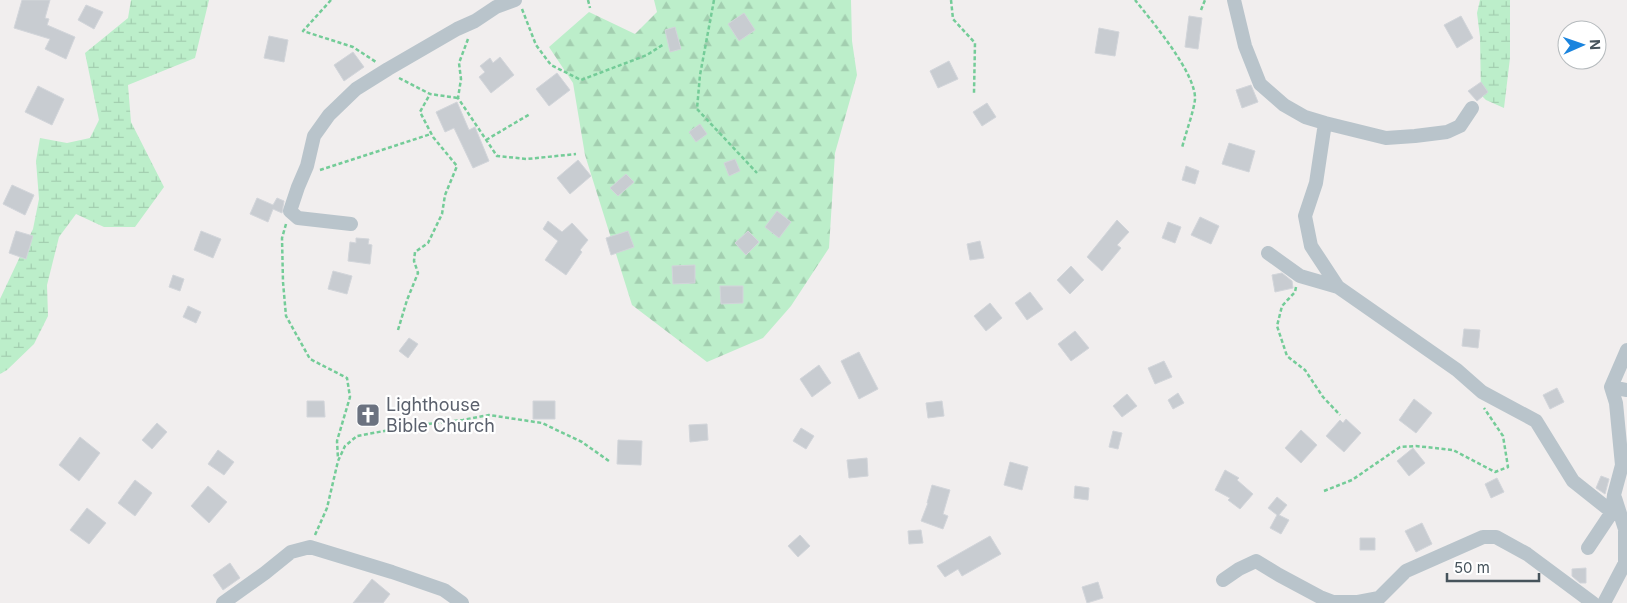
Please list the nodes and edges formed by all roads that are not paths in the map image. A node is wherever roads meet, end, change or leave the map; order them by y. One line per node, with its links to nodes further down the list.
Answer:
1 (1234, 0): 4 (street)
2 (518, 4): 5 (street)
3 (1472, 108): 4 (street)
4 (1324, 123): 7 (street)
5 (352, 224)
6 (1268, 253): 7 (street)
7 (1338, 287): 12 (street)
8 (1627, 350): 9 (street)
9 (1611, 387): 10 (street); 11 (street)
10 (1627, 390)
11 (1614, 495): 12 (street); 18 (street)
12 (1612, 512): 13 (street)
13 (1588, 548)
14 (1223, 580): 17 (street)
15 (223, 603): 16 (street)
16 (462, 603)
17 (1593, 603)
18 (1604, 603)

